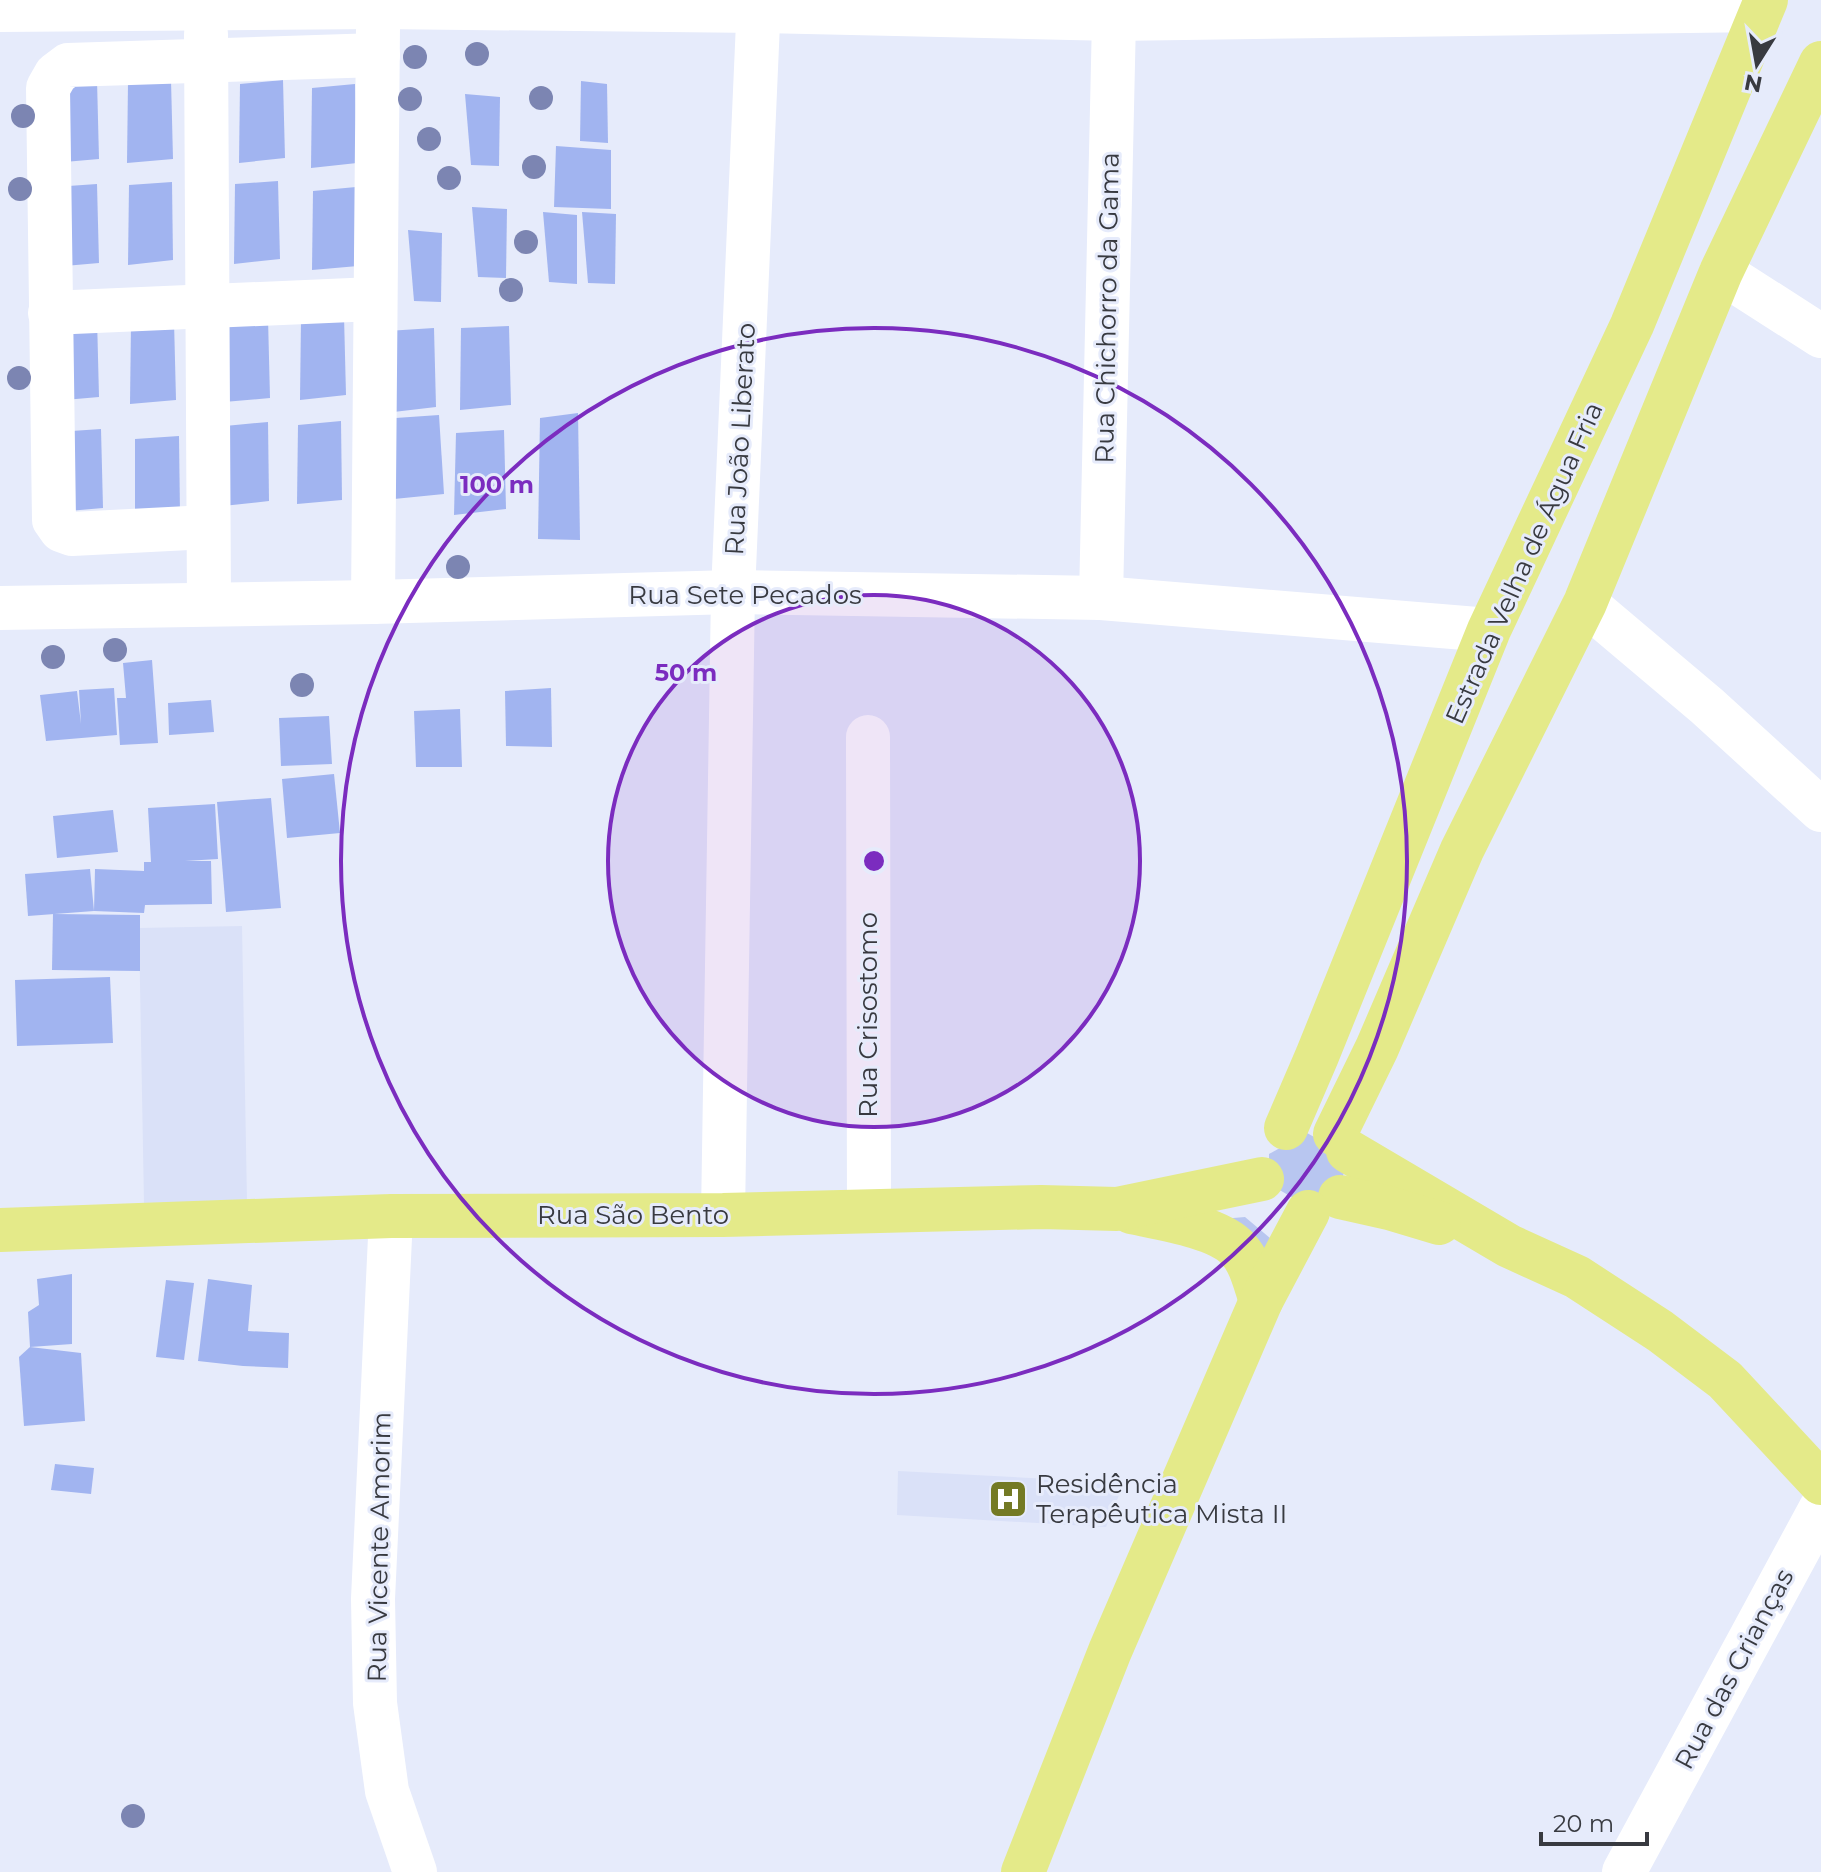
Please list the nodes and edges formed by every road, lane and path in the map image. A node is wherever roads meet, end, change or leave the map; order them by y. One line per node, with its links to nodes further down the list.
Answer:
1 (1764, 5): 6 (street); 22 (main road, Estrada Velha de Água Fria)
2 (759, 6): 3 (street); 6 (street); 16 (street, Rua João Liberato)
3 (378, 7): 4 (street); 7 (street)
4 (206, 8): 5 (street); 8 (street)
5 (0, 10)
6 (1114, 19): 17 (street, Rua Chichorro da Gama)
7 (378, 55): 8 (street); 11 (street)
8 (206, 61): 12 (street); 13 (street)
9 (1821, 63): 10 (main road)
10 (1721, 272): 14 (street); 19 (main road)
11 (374, 299): 12 (street); 18 (street)
12 (207, 307): 13 (street); 15 (street)
13 (50, 313): 15 (street)
14 (1821, 336)
15 (208, 527): 20 (street)
16 (733, 592): 17 (street, Rua Sete Pecados); 18 (street, Rua Sete Pecados); 31 (street, Rua João Liberato)
17 (1101, 598): 22 (street, Rua Sete Pecados)
18 (373, 602): 20 (street, Rua Sete Pecados)
19 (1585, 603): 24 (street); 26 (main road)
20 (209, 604): 21 (street, Rua Sete Pecados)
21 (0, 608)
22 (1489, 630): 25 (main road, Estrada Velha de Água Fria)
23 (868, 737): 30 (street, Rua Crisostomo)
24 (1821, 810)
25 (1286, 1128): 26 (main road); 27 (main road)
26 (1342, 1143): 28 (main road); 34 (main road)
27 (1262, 1179): 28 (main road); 29 (main road, Rua São Bento)
28 (1324, 1205): 34 (main road); 35 (main road)
29 (1117, 1209): 30 (main road, Rua São Bento); 35 (main road)
30 (869, 1211): 31 (main road, Rua São Bento)
31 (723, 1215): 32 (main road, Rua São Bento)
32 (391, 1216): 33 (main road, Rua São Bento); 38 (street, Rua Vicente Amorim)
33 (0, 1230)
34 (1509, 1246): 36 (main road)
35 (1261, 1301): 39 (main road)
36 (1821, 1483)
37 (1821, 1508): 40 (street, Rua das Crianças)
38 (415, 1872)
39 (1023, 1872)
40 (1624, 1872)

